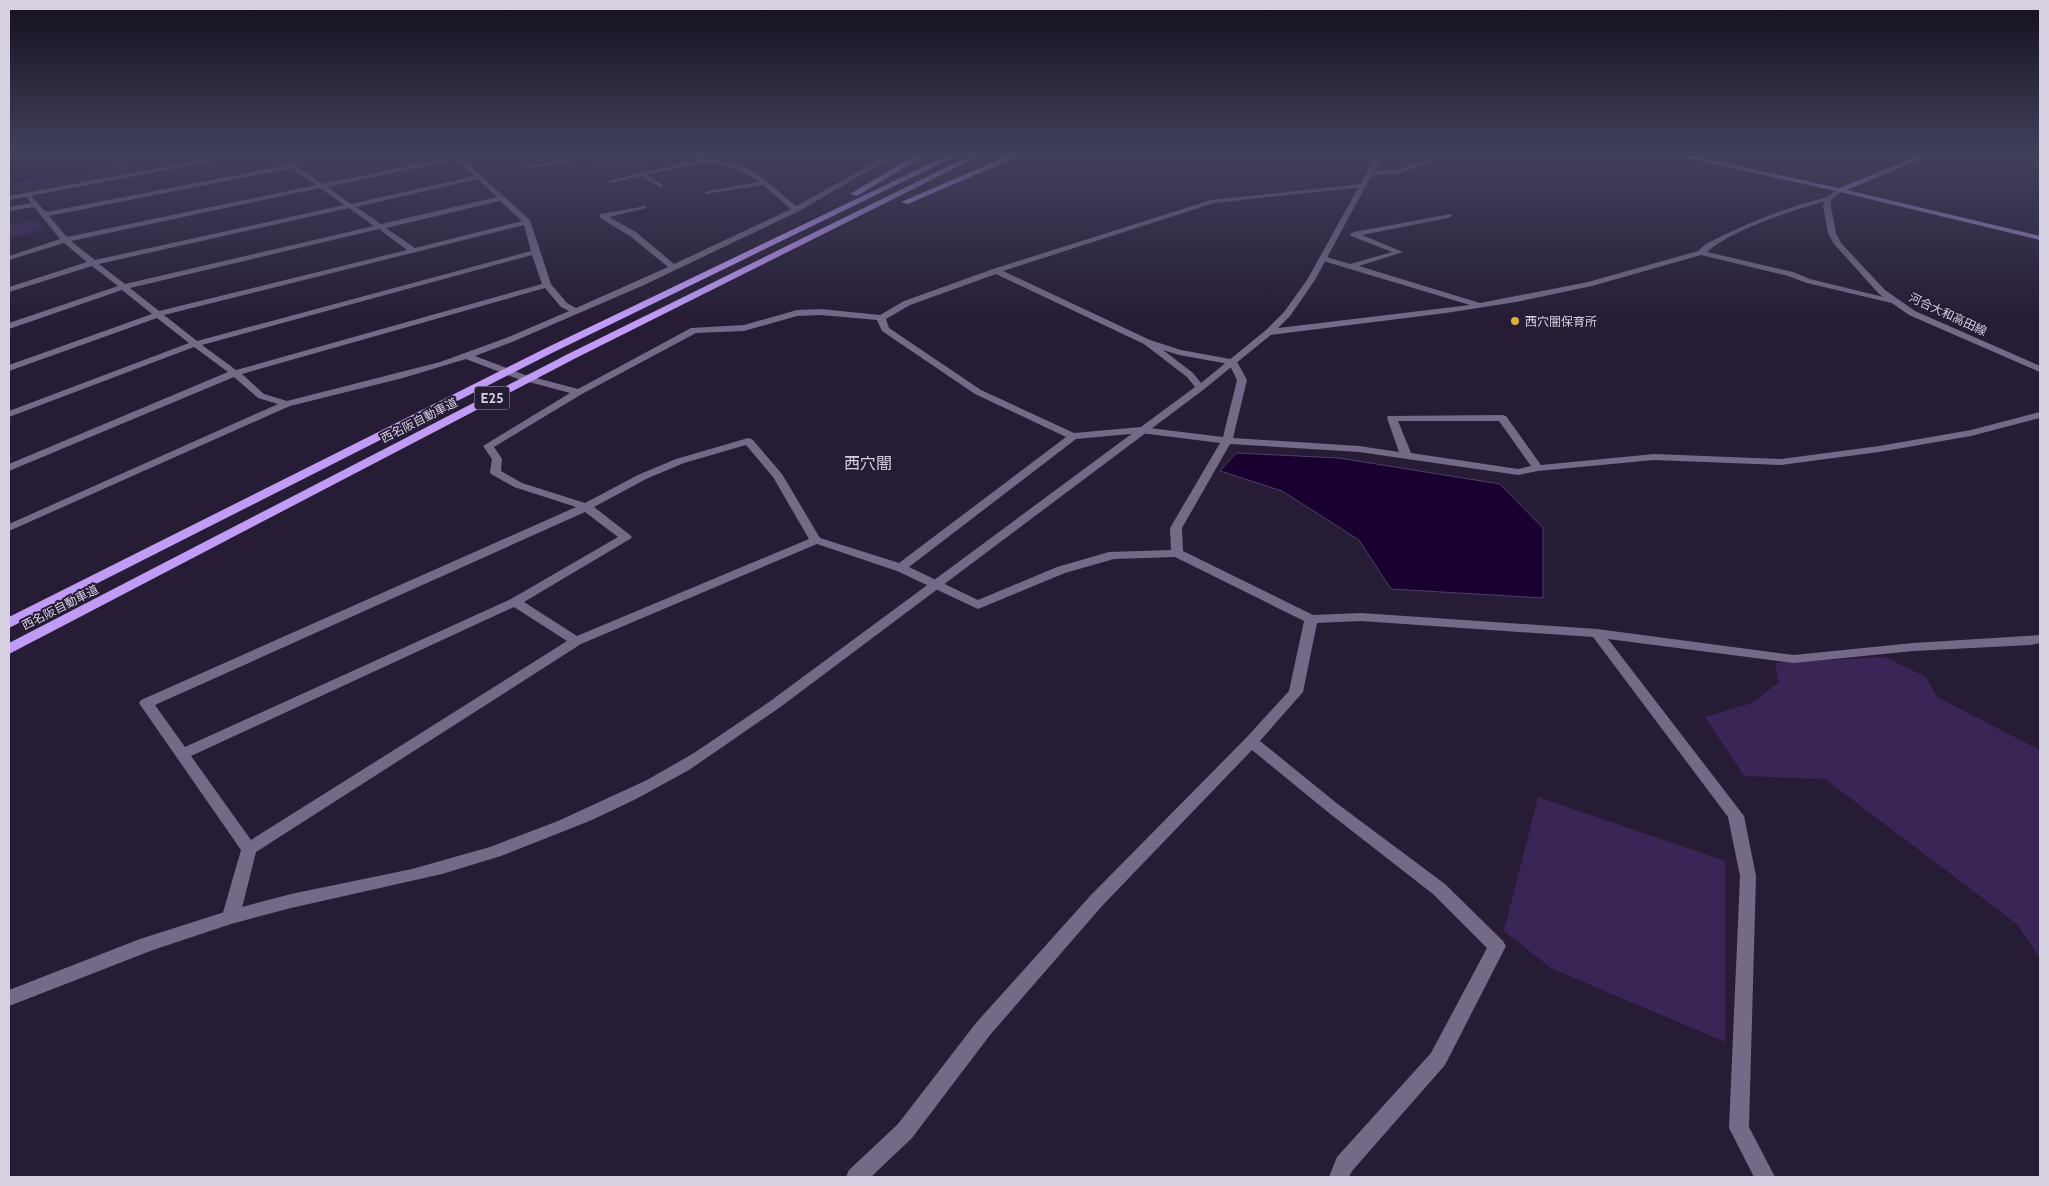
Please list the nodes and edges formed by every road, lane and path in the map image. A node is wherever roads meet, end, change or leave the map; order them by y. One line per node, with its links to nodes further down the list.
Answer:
1 (38, 209): 18 (street)
2 (72, 209): 18 (street)
3 (209, 209): 23 (street)
4 (337, 209): 30 (street)
5 (357, 209): 21 (street)
6 (453, 209): 21 (street)
7 (514, 209): 20 (street)
8 (633, 209): 32 (street)
9 (796, 209): 32 (street)
10 (828, 209): 34 (highway)
11 (842, 209): 34 (highway, 西名阪自動車道 / E25)
12 (868, 209): 35 (highway, 西名阪自動車道 / E25)
13 (1187, 209): 33 (street)
14 (1349, 209): 28 (street)
15 (1791, 209): 26 (street)
16 (1828, 209): 39 (street, 河合大和高田線)
17 (1921, 209): 22 (main road)
18 (43, 215): 23 (street)
19 (1448, 216): 31 (street)
20 (527, 222): 24 (street); 25 (street)
21 (381, 226): 24 (street); 37 (street)
22 (2040, 238)
23 (65, 240): 27 (street); 30 (street)
24 (413, 250): 42 (street)
25 (535, 252): 36 (street); 47 (street)
26 (1701, 253): 39 (street); 40 (street)
27 (9, 258)
28 (1323, 258): 31 (street); 45 (street)
29 (786, 260): 35 (highway)
30 (93, 263): 37 (street); 38 (street)
31 (1351, 266): 40 (street)
32 (673, 267): 41 (street)
33 (996, 271): 43 (street); 46 (street)
34 (713, 272): 72 (highway, 西名阪自動車道 / E25)
35 (734, 276): 76 (highway, 西名阪自動車道 / E25)
36 (547, 285): 41 (street); 52 (street)
37 (124, 287): 42 (street); 44 (street)
38 (9, 290)
39 (1897, 303): 51 (street, 河合大和高田線)
40 (1479, 305): 45 (street)
41 (574, 310): 48 (street)
42 (159, 314): 47 (street); 50 (street)
43 (881, 318): 54 (street); 59 (street)
44 (9, 326)
45 (1269, 332): 49 (street)
46 (1147, 342): 49 (street); 53 (street)
47 (195, 344): 52 (street); 56 (street)
48 (466, 355): 54 (street); 55 (street)
49 (1233, 362): 53 (street); 60 (street)
50 (9, 368)
51 (2040, 369)
52 (236, 373): 55 (street); 62 (street)
53 (1200, 388): 58 (street)
54 (579, 392): 64 (street)
55 (287, 404): 65 (street)
56 (9, 414)
57 (2040, 414): 63 (street)
58 (1141, 430): 59 (street); 60 (street); 69 (street)
59 (1073, 436): 68 (street)
60 (1228, 441): 61 (street); 67 (street)
61 (1406, 456): 63 (street); 63 (street)
62 (9, 468)
63 (1538, 468)
64 (586, 507): 66 (street); 70 (street); 78 (street)
65 (9, 528)
66 (816, 540): 68 (street); 75 (street)
67 (1176, 553): 69 (street); 71 (street)
68 (901, 568): 69 (street)
69 (936, 583): 80 (street)
70 (515, 602): 75 (street); 78 (street)
71 (1311, 619): 73 (street); 77 (street)
72 (9, 623)
73 (1597, 633): 74 (street); 84 (street)
74 (2040, 639)
75 (576, 641): 79 (street)
76 (9, 648)
77 (1251, 742): 82 (street); 83 (street)
78 (183, 754): 79 (street)
79 (249, 849): 80 (street)
80 (231, 916): 81 (street)
81 (9, 998)
82 (856, 1177)
83 (1339, 1177)
84 (1764, 1177)

